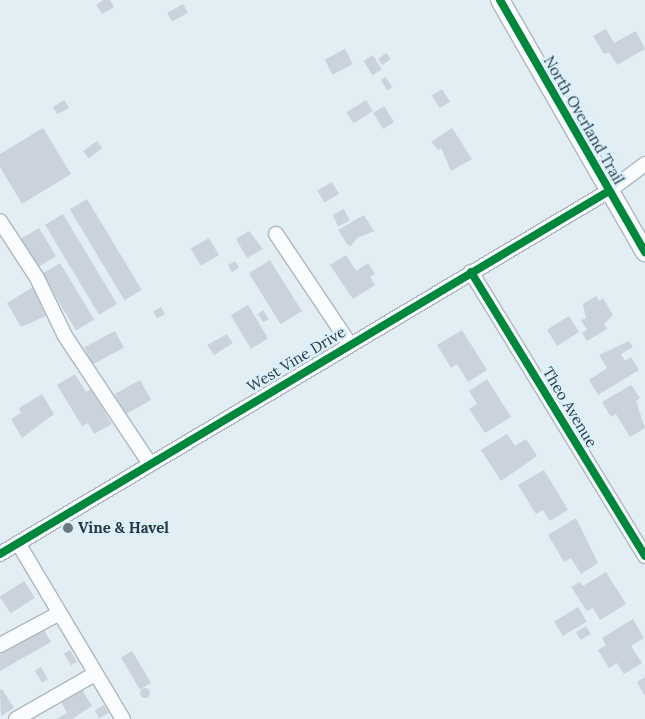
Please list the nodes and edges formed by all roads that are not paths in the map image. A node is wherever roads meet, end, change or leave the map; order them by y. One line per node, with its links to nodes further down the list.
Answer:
1 (500, 0): 3 (main road, North Overland Trail)
2 (645, 164): 3 (street, West Vine Drive)
3 (609, 191): 6 (main road, North Overland Trail); 7 (street, West Vine Drive)
4 (0, 221): 9 (street)
5 (276, 234): 8 (street)
6 (645, 252)
7 (471, 272): 8 (street, West Vine Drive); 12 (street, Theo Avenue)
8 (349, 343): 9 (street, West Vine Drive)
9 (150, 464): 10 (street, West Vine Drive)
10 (18, 543): 11 (street, West Vine Drive); 13 (street)
11 (0, 554)
12 (645, 556)
13 (58, 614): 14 (street); 15 (street)
14 (0, 645)
15 (95, 674): 16 (street); 17 (street)
16 (16, 719)
17 (123, 719)

